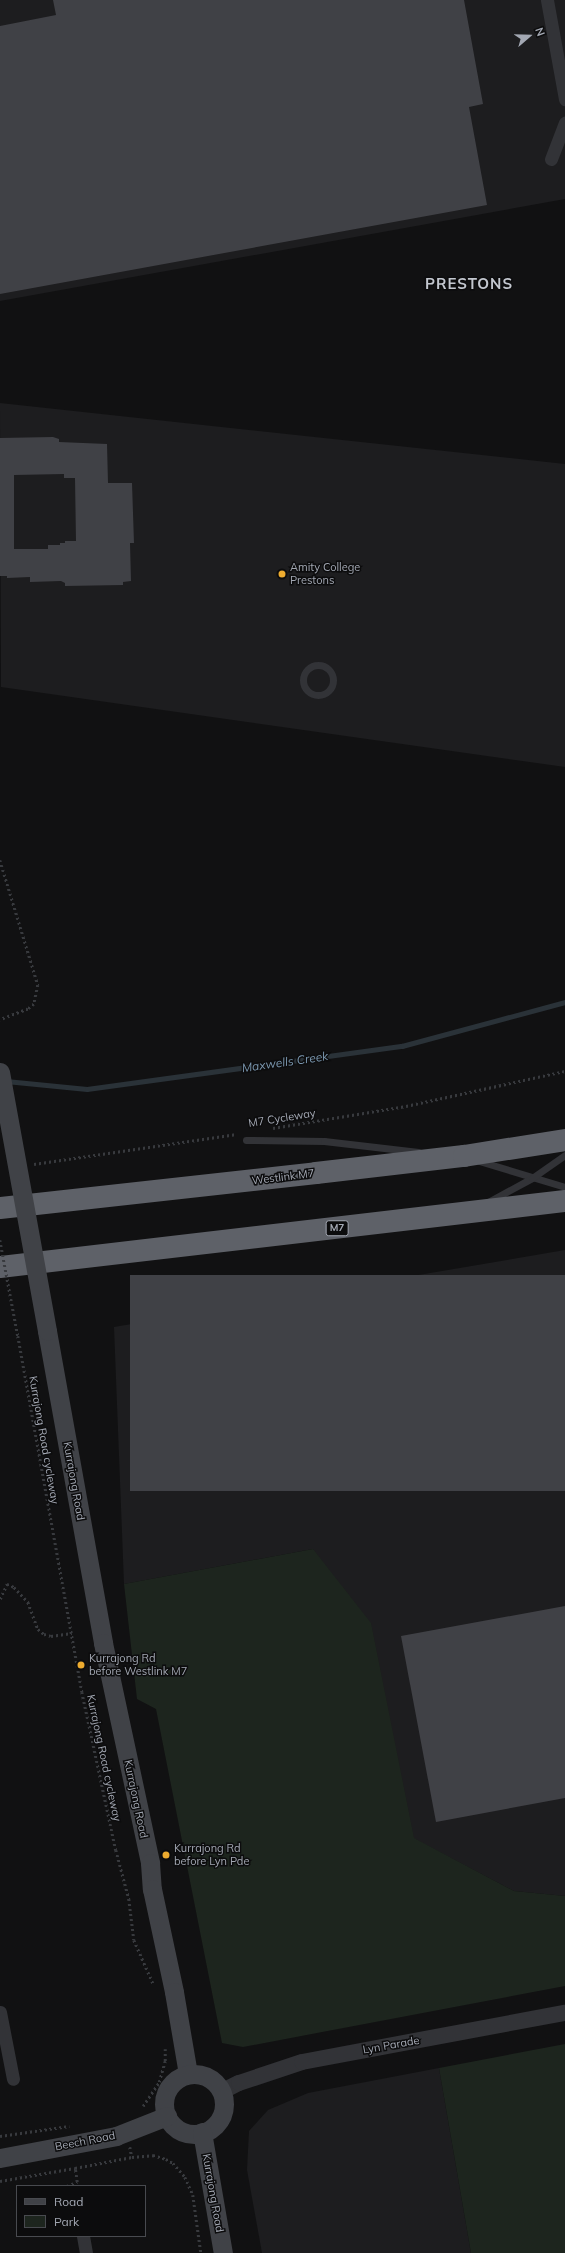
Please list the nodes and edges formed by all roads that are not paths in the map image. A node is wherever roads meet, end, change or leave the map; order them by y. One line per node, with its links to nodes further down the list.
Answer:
1 (547, 0): 2 (street)
2 (565, 99)
3 (565, 123): 4 (street)
4 (551, 159)
5 (326, 692): 5 (lane)
6 (0, 1072): 18 (main road, Kurrajong Road, bridge)
7 (0, 1138): 18 (main road, Kurrajong Road)
8 (246, 1140): 10 (lane)
9 (565, 1140): 10 (highway, Westlink M7)
10 (459, 1156): 12 (lane); 15 (highway, Westlink M7)
11 (565, 1156): 12 (lane)
12 (532, 1178): 13 (lane); 16 (lane)
13 (565, 1187)
14 (565, 1202): 16 (highway, M7)
15 (0, 1208)
16 (469, 1213): 17 (highway, M7)
17 (0, 1267)
18 (34, 1333): 21 (main road, Kurrajong Road)
19 (0, 2012): 22 (street)
20 (565, 2013): 23 (street, Lyn Parade)
21 (188, 2074): 23 (main road); 24 (main road)
22 (13, 2079)
23 (221, 2092): 25 (main road)
24 (167, 2116): 25 (main road); 26 (main road, Beech Road)
25 (202, 2132): 29 (main road, Kurrajong Road)
26 (0, 2158)
27 (83, 2237): 28 (street)
28 (86, 2253)
29 (223, 2253)

